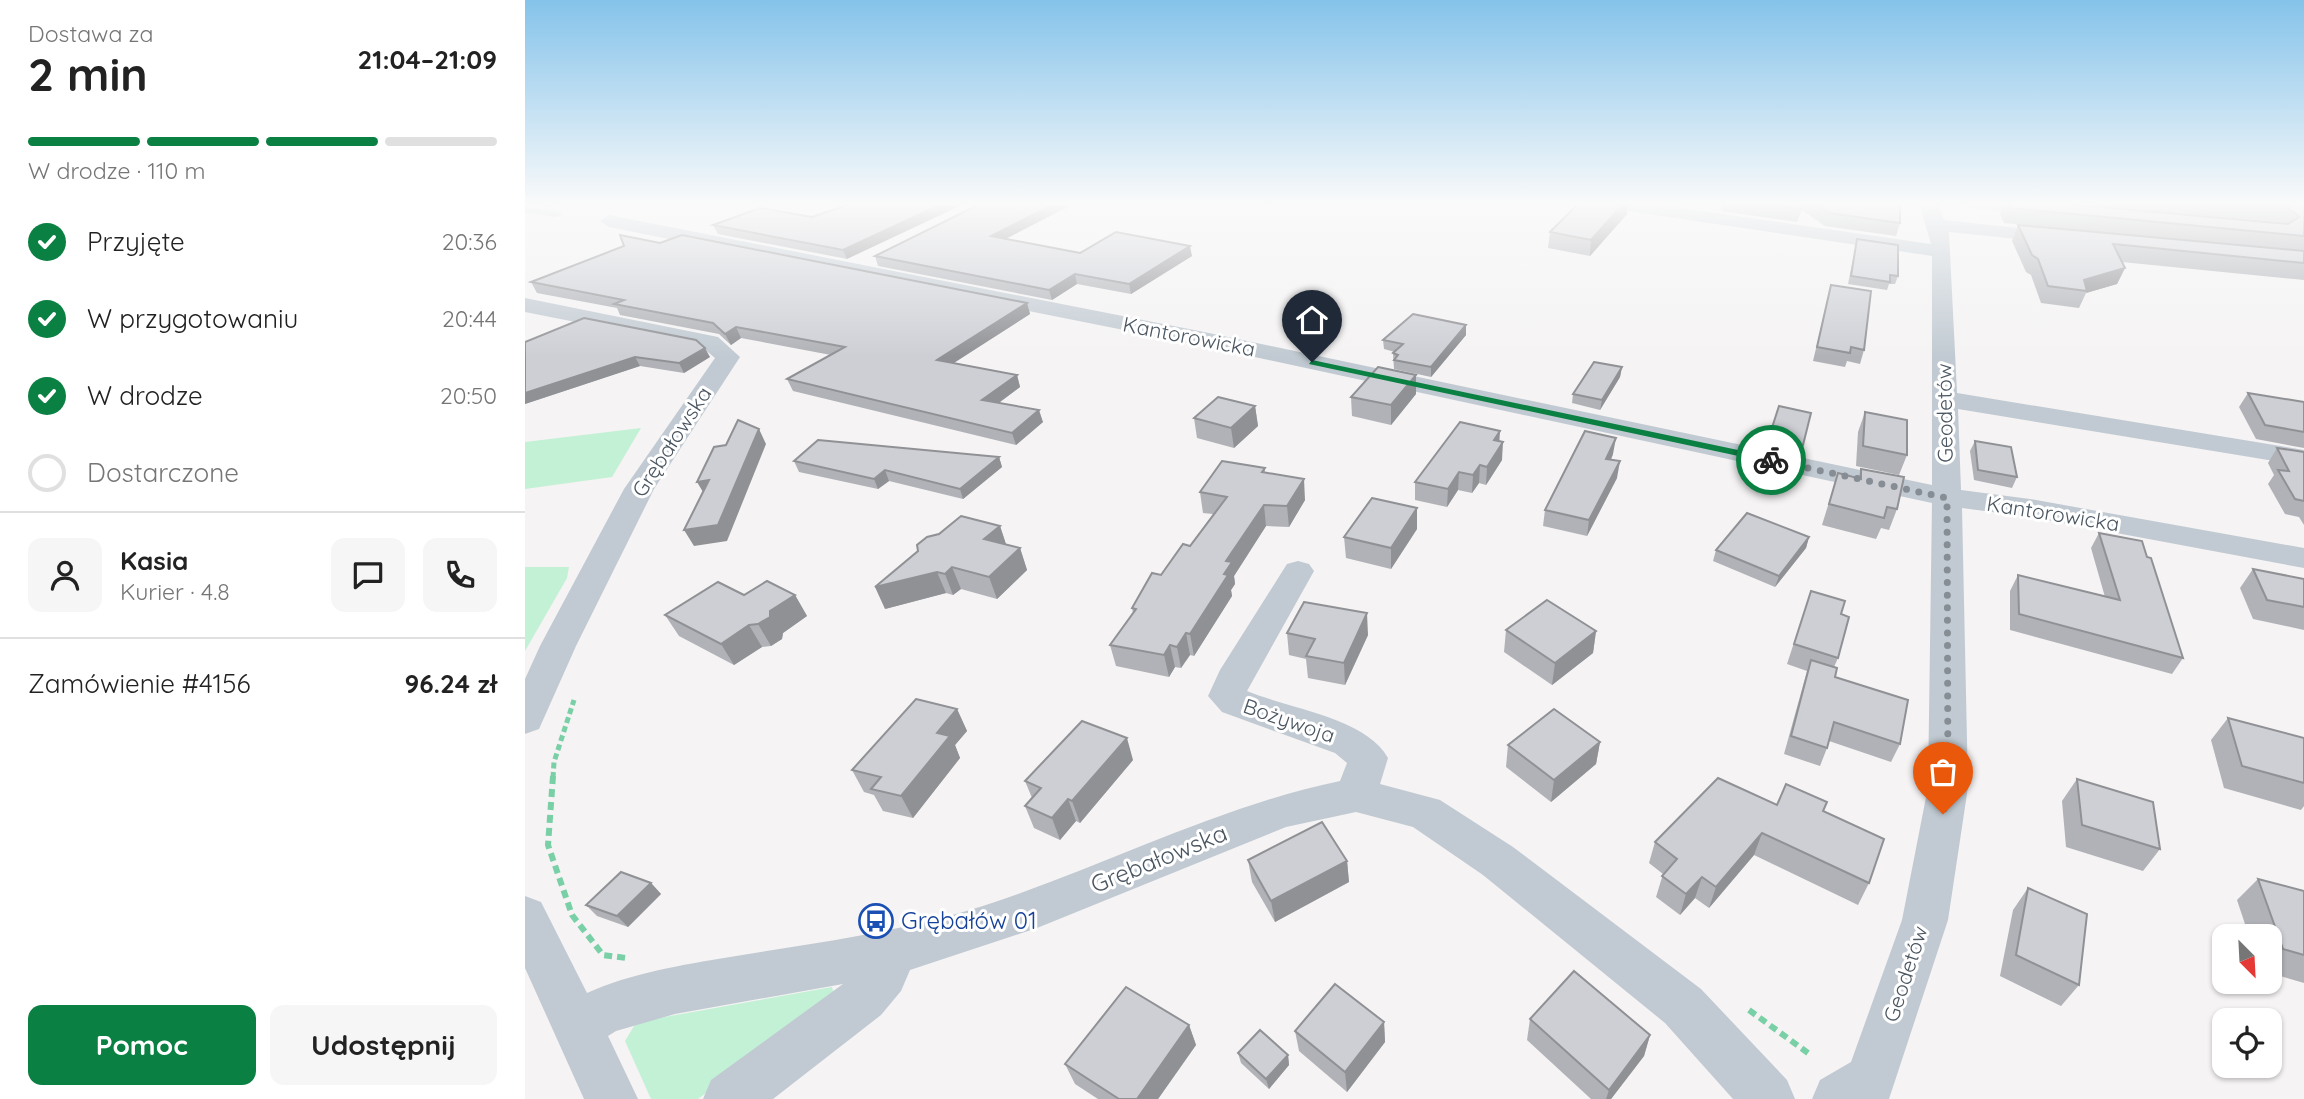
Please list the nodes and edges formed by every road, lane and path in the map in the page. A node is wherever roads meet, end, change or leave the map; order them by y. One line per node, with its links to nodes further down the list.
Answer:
1 (780, 254): 4 (street, Kantorowicka)
2 (1941, 254): 6 (street, Geodetów)
3 (876, 256): 4 (street)
4 (851, 268): 8 (street, Kantorowicka)
5 (525, 304): 12 (street, Grębałowska)
6 (1944, 399): 7 (street); 8 (street, Geodetów)
7 (2304, 457)
8 (1947, 498): 9 (street, Kantorowicka); 23 (street, Geodetów)
9 (2304, 558)
10 (1298, 571): 13 (street, Bożywoja)
11 (578, 688): 16 (path)
12 (525, 719)
13 (1356, 795): 15 (street, Grębałowska); 22 (street, Grębałowska)
14 (525, 917): 18 (street)
15 (894, 952): 18 (street, Grębałowska); 21 (street)
16 (638, 960)
17 (1740, 1004): 19 (path)
18 (576, 1025): 20 (street)
19 (1808, 1053)
20 (611, 1099)
21 (730, 1099)
22 (1768, 1099)
23 (1839, 1099)

